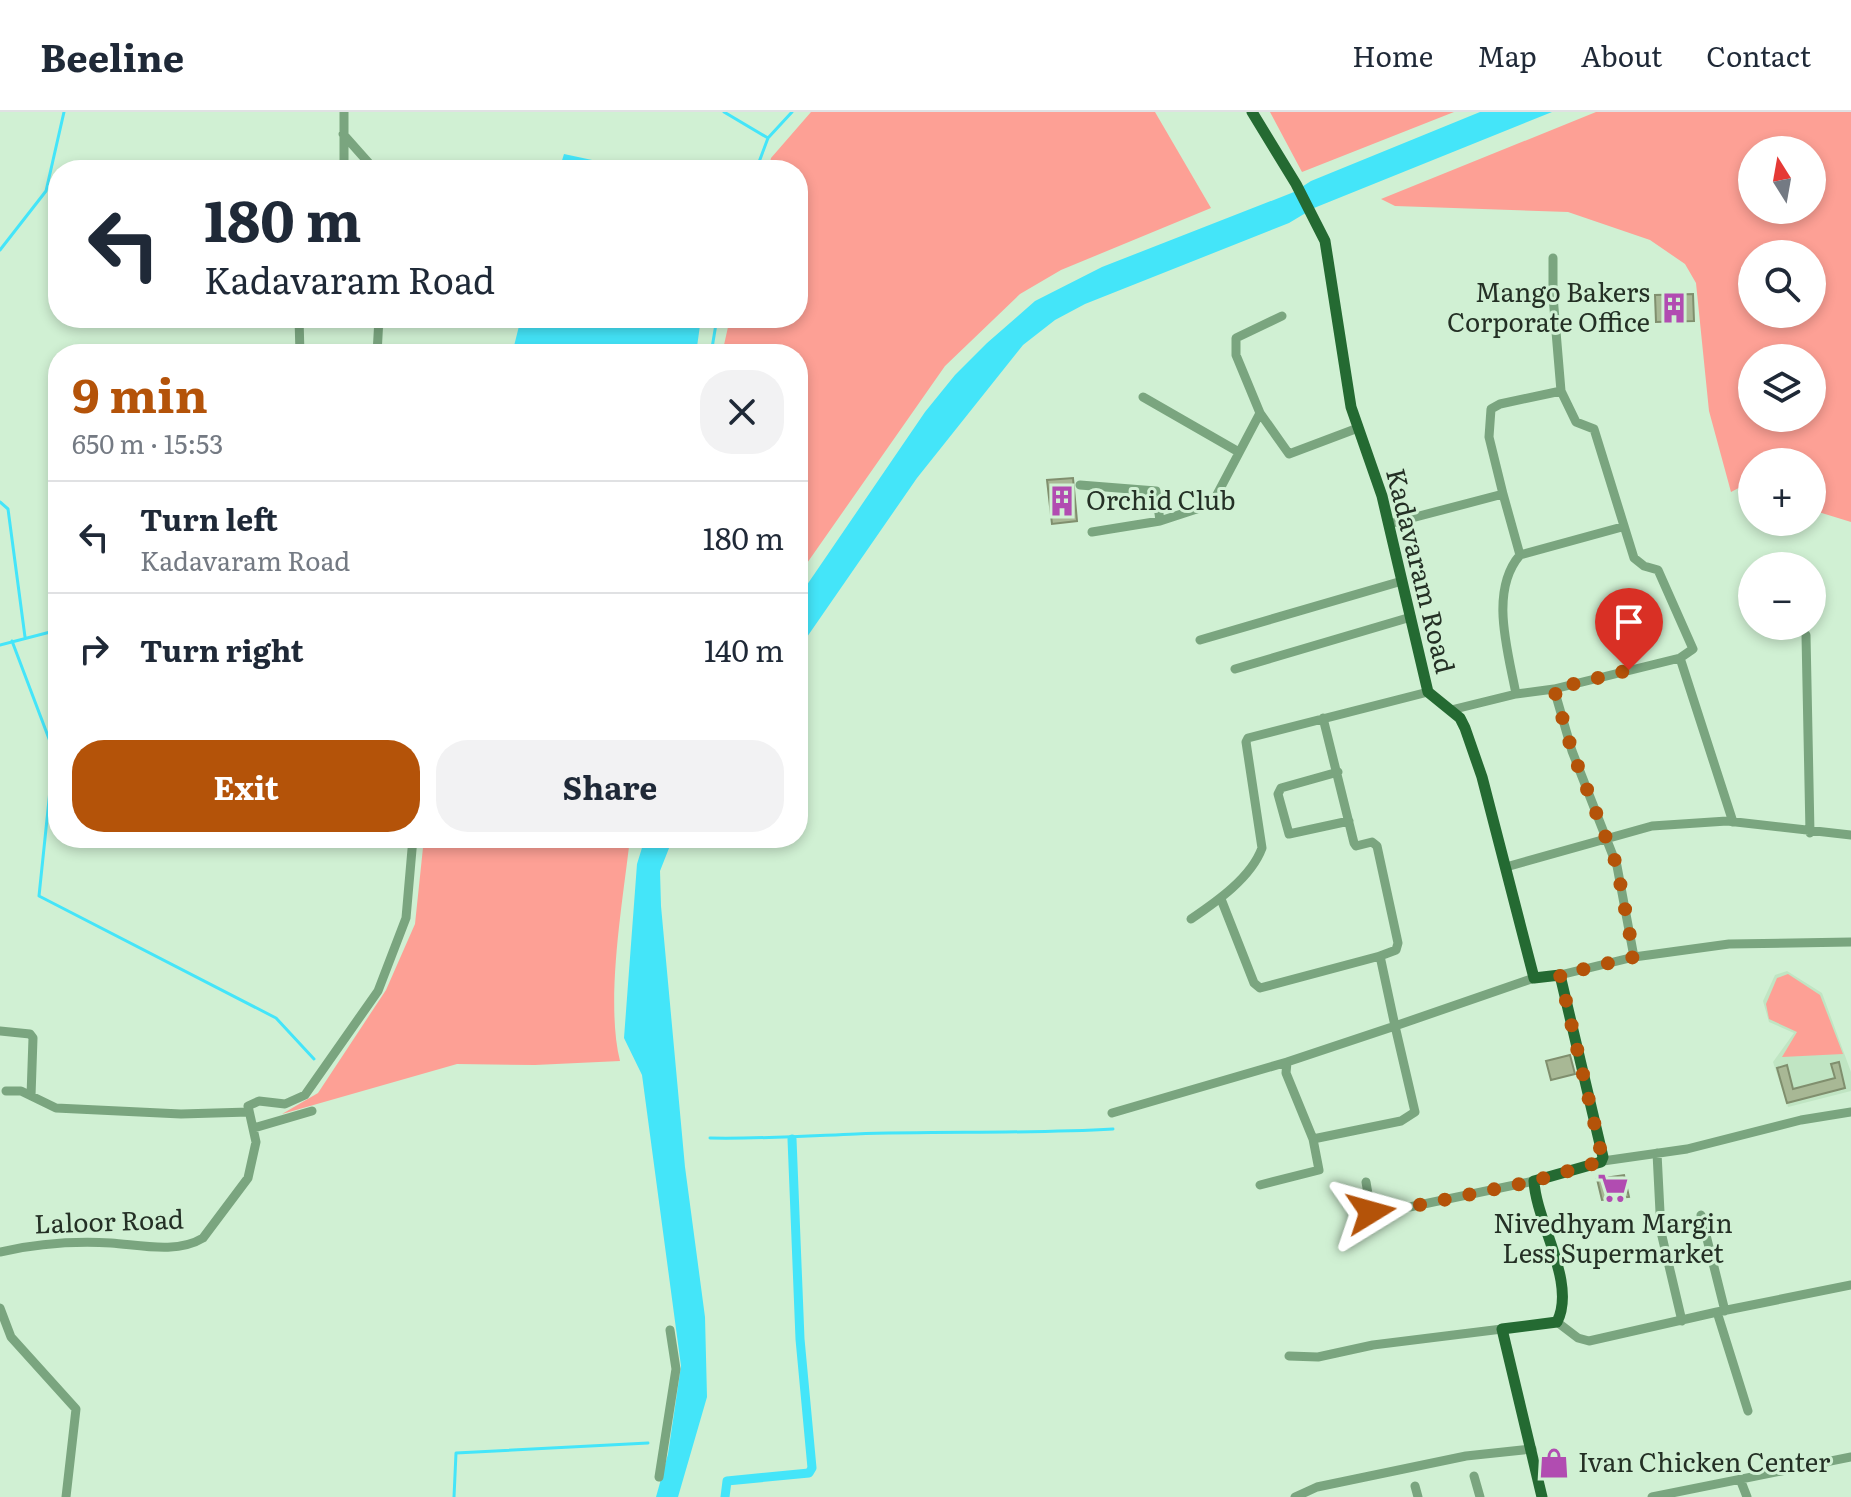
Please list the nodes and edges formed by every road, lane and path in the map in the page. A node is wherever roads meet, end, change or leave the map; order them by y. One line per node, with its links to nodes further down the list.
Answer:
1 (344, 112): 3 (street)
2 (1252, 112): 13 (main road, Kadavaram Road)
3 (343, 134): 4 (street); 5 (street)
4 (344, 160)
5 (366, 160)
6 (1553, 258): 8 (street)
7 (1492, 292): 8 (street)
8 (1553, 296): 10 (street)
9 (1282, 316): 12 (street)
10 (1561, 391): 16 (street); 19 (street)
11 (1143, 397): 14 (street)
12 (1260, 413): 13 (street); 14 (street)
13 (1358, 428): 18 (main road, Kadavaram Road)
14 (1237, 451): 17 (street)
15 (1080, 485): 17 (street)
16 (1503, 494): 18 (street); 21 (street)
17 (1160, 521): 20 (street)
18 (1389, 524): 22 (main road, Kadavaram Road)
19 (1622, 527): 21 (street); 26 (street)
20 (1092, 532)
21 (1520, 555): 30 (street)
22 (1402, 581): 23 (main road, Kadavaram Road); 24 (street)
23 (1411, 617): 27 (street); 29 (main road, Kadavaram Road)
24 (1200, 640)
25 (1806, 640): 36 (street)
26 (1680, 658): 28 (street); 35 (street)
27 (1235, 669)
28 (1554, 689): 30 (street); 38 (street)
29 (1428, 692): 31 (main road, Kadavaram Road); 32 (street)
30 (1516, 694): 31 (street)
31 (1451, 710): 40 (main road, Kadavaram Road)
32 (1323, 718): 33 (street); 41 (street)
33 (1338, 772): 34 (street); 34 (street)
34 (1349, 821): 44 (street)
35 (1733, 822): 36 (street); 38 (street)
36 (1810, 833): 37 (street)
37 (1851, 835)
38 (1606, 837): 40 (street); 45 (street)
39 (412, 848): 53 (street)
40 (1506, 867): 47 (main road, Kadavaram Road)
41 (1221, 899): 42 (street); 44 (street)
42 (1191, 919)
43 (1851, 942): 45 (street)
44 (1380, 956): 48 (street)
45 (1634, 957): 46 (street)
46 (1560, 975): 47 (main road); 60 (main road)
47 (1534, 978): 48 (street)
48 (1395, 1026): 50 (street); 58 (street)
49 (0, 1031): 52 (street)
50 (1287, 1062): 56 (street); 58 (street)
51 (6, 1091): 52 (street)
52 (31, 1096): 53 (street)
53 (251, 1106): 57 (street, Laloor Road)
54 (312, 1111): 57 (street)
55 (1851, 1112): 59 (street)
56 (1112, 1113)
57 (254, 1128): 65 (street, Laloor Road)
58 (1313, 1139): 63 (street)
59 (1657, 1153): 60 (street); 69 (street)
60 (1603, 1161): 61 (main road)
61 (1534, 1181): 62 (street); 70 (main road)
62 (1366, 1182)
63 (1260, 1185)
64 (1701, 1215): 68 (street)
65 (0, 1252)
66 (1851, 1285): 68 (street)
67 (0, 1308): 82 (street)
68 (1721, 1312): 69 (street); 74 (street)
69 (1682, 1321): 70 (street)
70 (1557, 1322): 71 (main road)
71 (1502, 1329): 73 (street); 75 (main road)
72 (670, 1330): 78 (street)
73 (1289, 1356)
74 (1748, 1411)
75 (1532, 1449): 83 (street); 86 (main road)
76 (1851, 1457): 79 (street)
77 (1474, 1476): 85 (street)
78 (659, 1477)
79 (1740, 1479): 81 (street); 88 (street)
80 (1415, 1486): 84 (street)
81 (1685, 1494): 87 (street)
82 (66, 1497)
83 (1295, 1497)
84 (1418, 1497)
85 (1480, 1497)
86 (1542, 1497)
87 (1652, 1497)
88 (1747, 1497)

